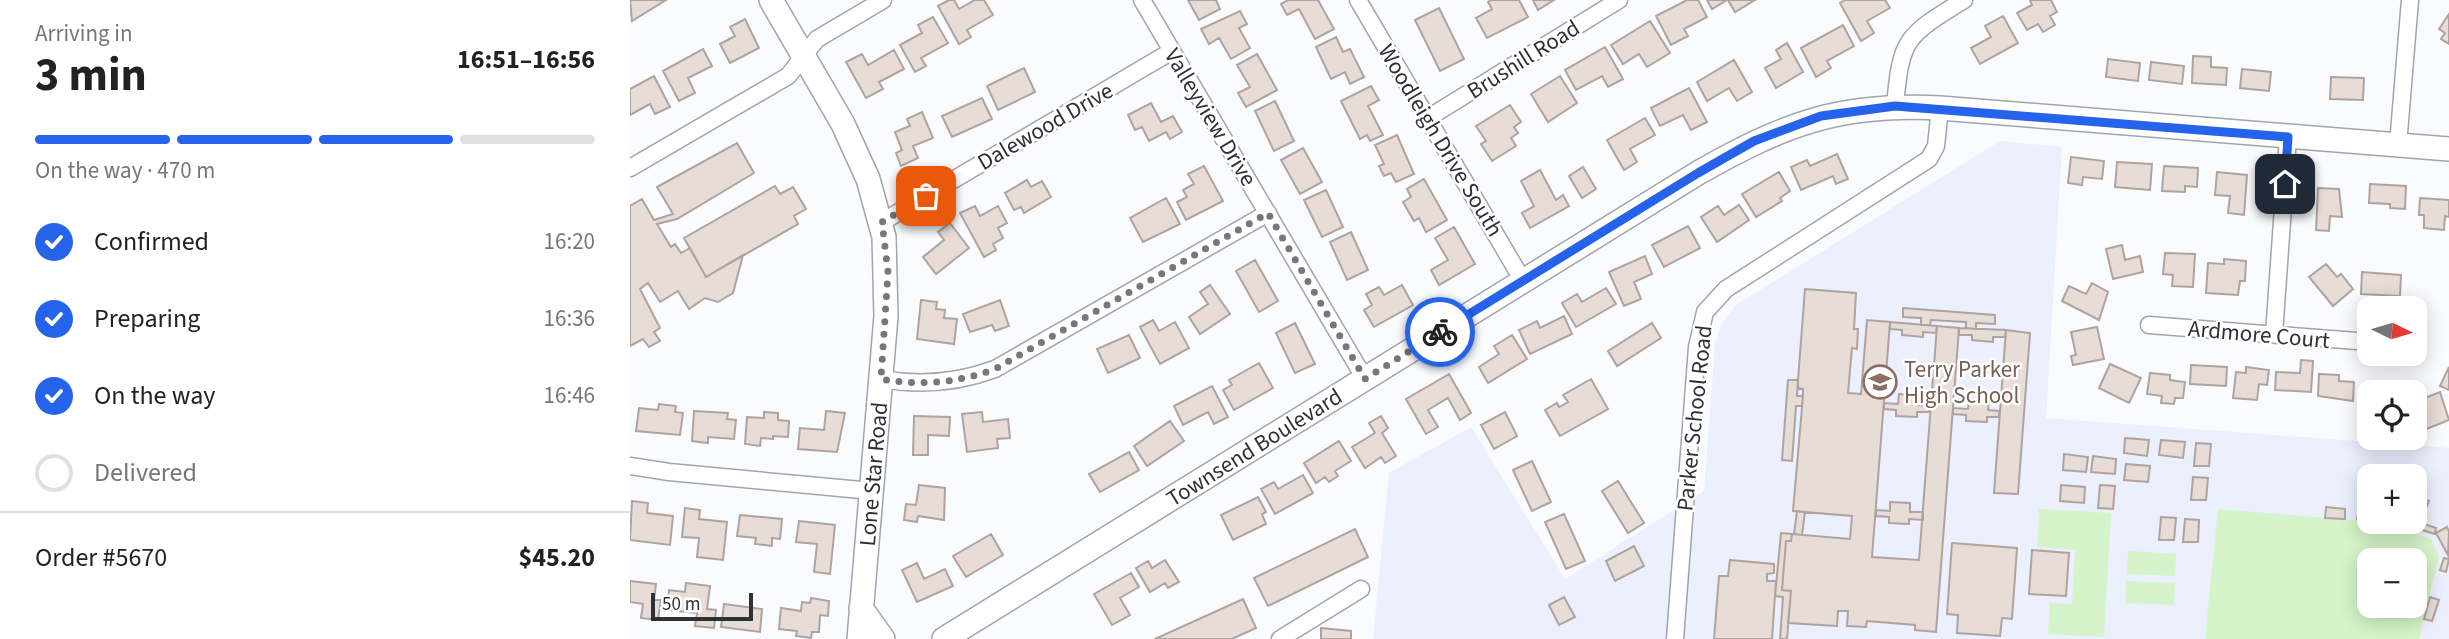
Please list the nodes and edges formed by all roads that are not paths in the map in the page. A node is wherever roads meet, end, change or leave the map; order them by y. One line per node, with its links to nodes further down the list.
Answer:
1 (771, 0): 9 (street, Lone Star Road)
2 (883, 0): 9 (street)
3 (1142, 0): 8 (street, Valleyview Drive)
4 (1358, 0): 12 (street, Woodleigh Drive South)
5 (1619, 0): 12 (street, Brushill Road)
6 (1964, 0): 10 (street)
7 (2410, 0): 14 (street)
8 (1172, 51): 17 (street, Valleyview Drive); 18 (street, Dalewood Drive)
9 (804, 56): 16 (street); 18 (street, Lone Star Road)
10 (1895, 106): 11 (street, Townsend Boulevard); 19 (street, Townsend Boulevard)
11 (1940, 108): 13 (street, Townsend Boulevard); 33 (street, Parker School Road)
12 (1428, 118): 19 (street, Woodleigh Drive South)
13 (2288, 137): 14 (street, Townsend Boulevard); 21 (street)
14 (2398, 145): 15 (street, Townsend Boulevard)
15 (2449, 149)
16 (630, 168)
17 (1268, 213): 23 (street); 24 (street, Valleyview Drive)
18 (882, 222): 23 (street, Lone Star Road)
19 (1523, 281): 24 (street, Townsend Boulevard)
20 (2149, 325): 21 (street, Ardmore Court)
21 (2274, 334): 22 (street, Ardmore Court)
22 (2357, 341)
23 (881, 379): 26 (street, Lone Star Road)
24 (1365, 379): 32 (street, Townsend Boulevard)
25 (630, 466): 26 (street)
26 (872, 491): 28 (street, Lone Star Road)
27 (1361, 589): 29 (street)
28 (861, 608): 30 (street, Lone Star Road); 31 (street)
29 (1288, 636)
30 (859, 639)
31 (883, 639)
32 (944, 639)
33 (1675, 639)

